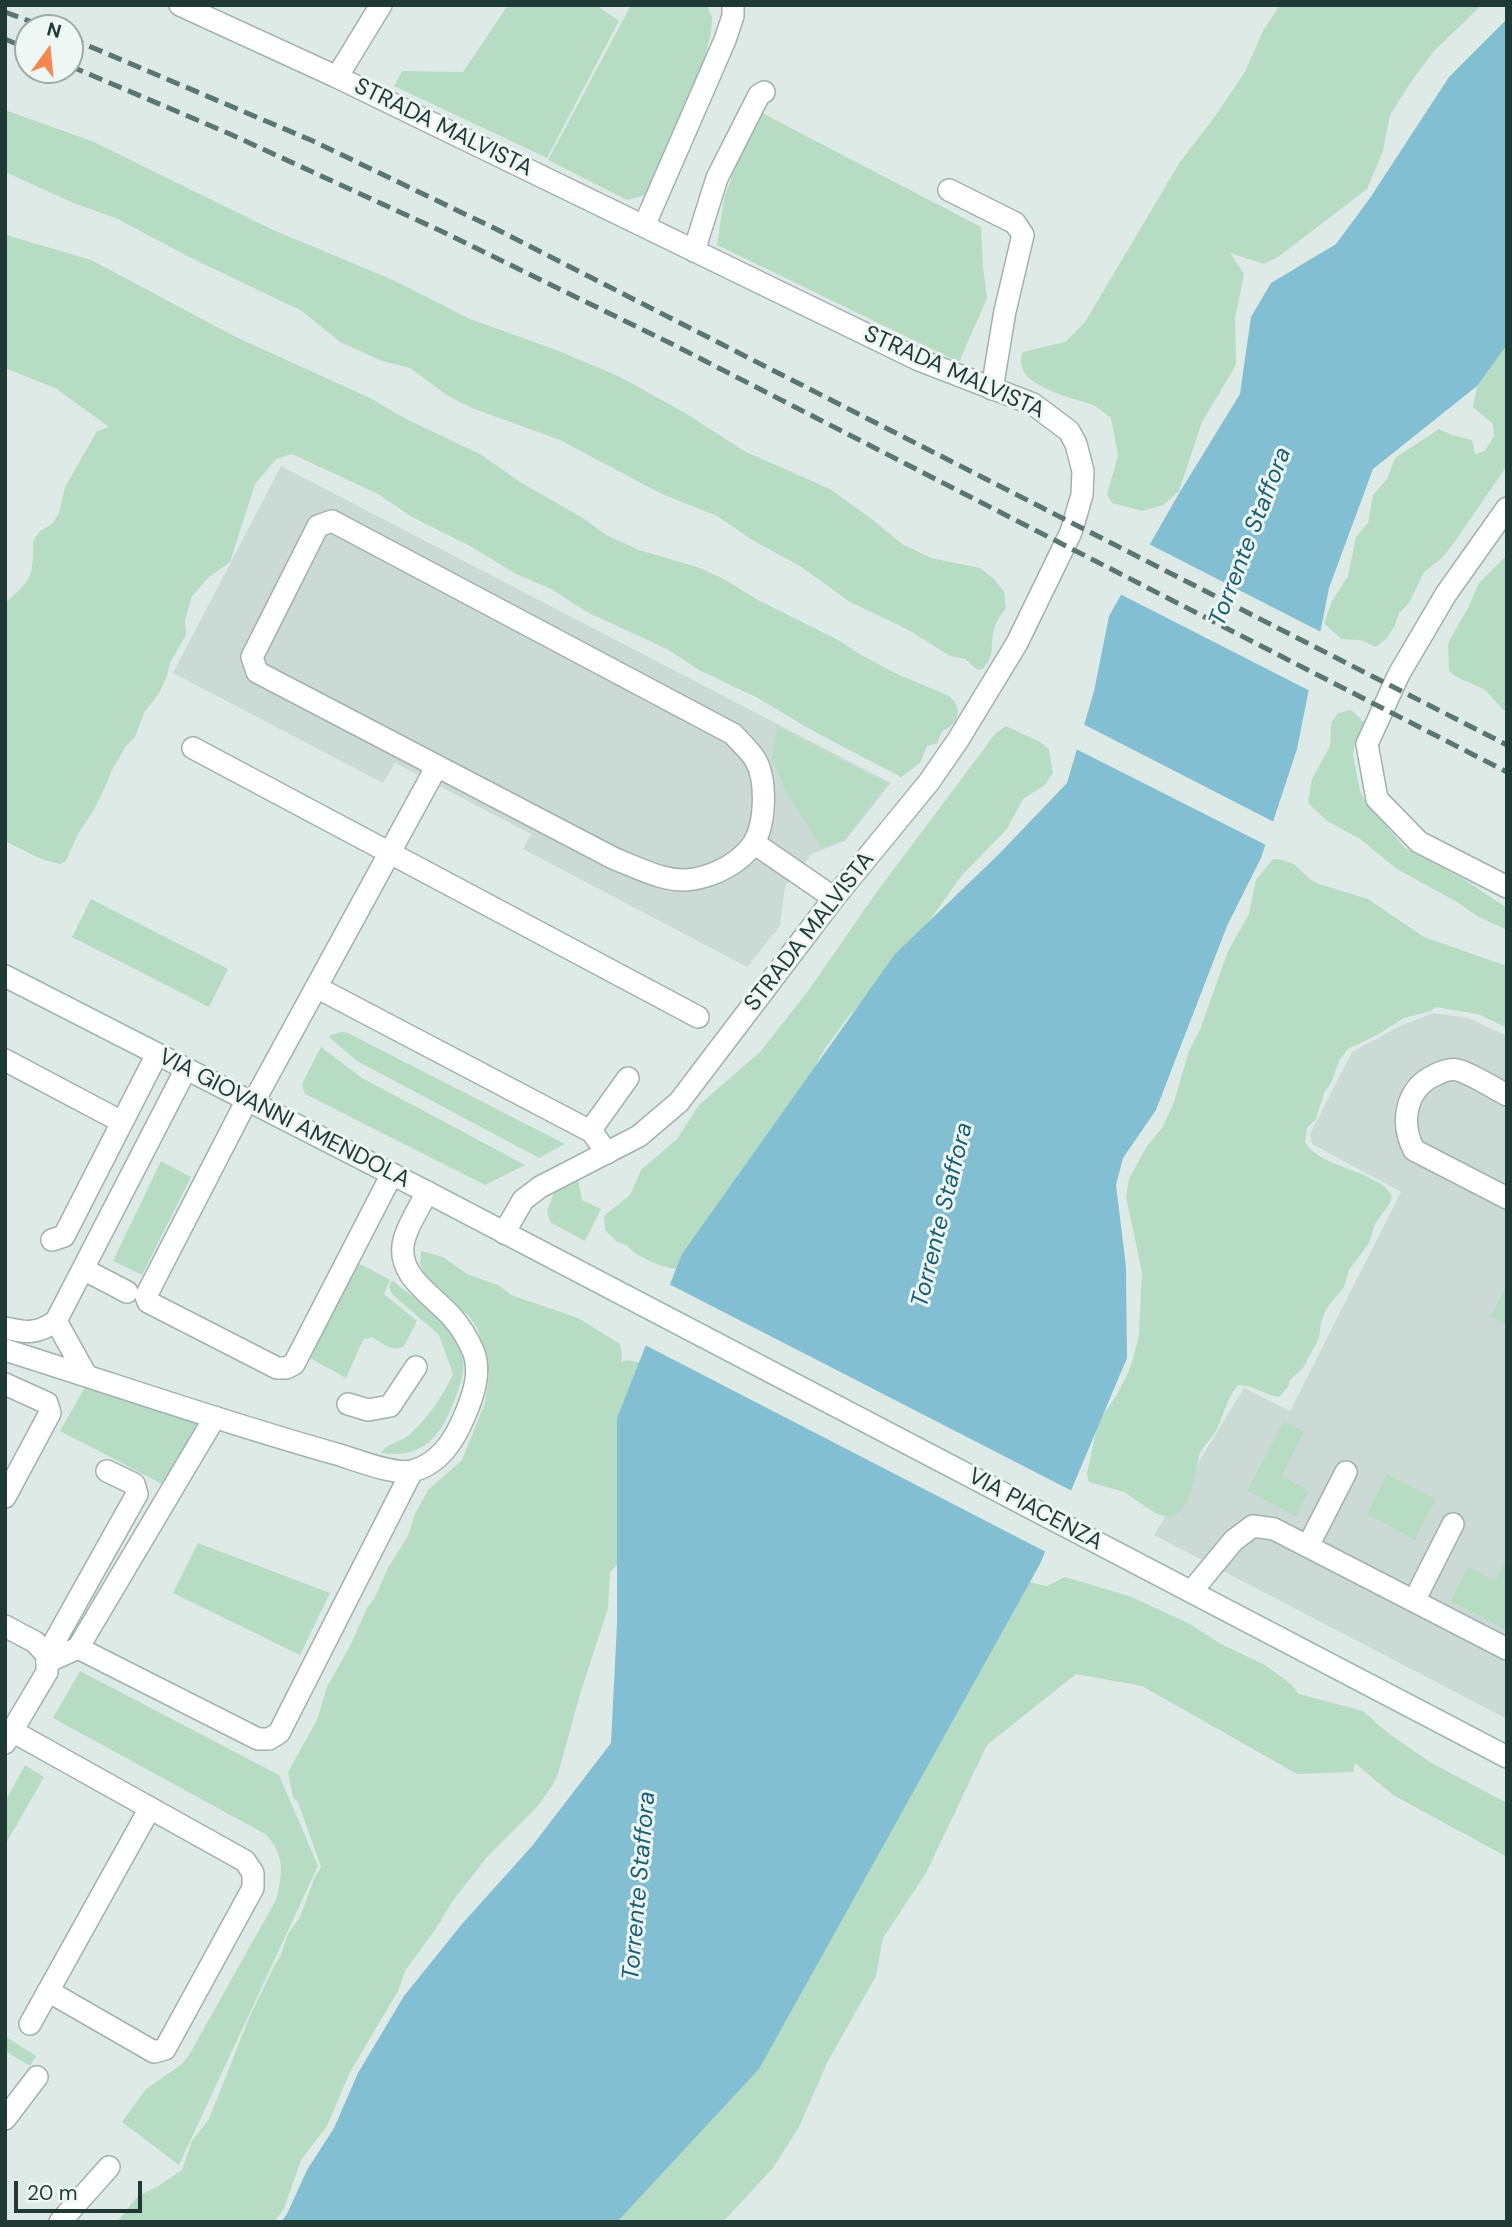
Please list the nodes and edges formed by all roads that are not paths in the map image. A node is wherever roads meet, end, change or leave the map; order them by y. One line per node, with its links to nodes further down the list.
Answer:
1 (180, 5): 4 (street, STRADA MALVISTA)
2 (380, 5): 4 (street)
3 (733, 5): 7 (street)
4 (337, 77): 7 (street, STRADA MALVISTA)
5 (764, 92): 8 (street)
6 (949, 190): 9 (street)
7 (644, 226): 8 (street, STRADA MALVISTA)
8 (694, 251): 9 (street, STRADA MALVISTA)
9 (992, 389): 16 (street, STRADA MALVISTA)
10 (1507, 508): 15 (street)
11 (193, 748): 14 (street)
12 (437, 766): 13 (street); 13 (street); 14 (street)
13 (754, 843): 16 (street)
14 (390, 853): 18 (street); 19 (street)
15 (1507, 887)
16 (834, 898): 28 (street, STRADA MALVISTA)
17 (5, 976): 20 (street, VIA GIOVANNI AMENDOLA)
18 (316, 988): 25 (street); 27 (street)
19 (698, 1017)
20 (157, 1054): 22 (street, VIA GIOVANNI AMENDOLA); 26 (street)
21 (5, 1060): 26 (street)
22 (186, 1069): 25 (street, VIA GIOVANNI AMENDOLA); 35 (street)
23 (628, 1078): 27 (street)
24 (1507, 1095): 31 (street)
25 (250, 1101): 29 (street, VIA GIOVANNI AMENDOLA); 29 (street)
26 (122, 1122): 33 (street)
27 (592, 1132): 28 (street)
28 (607, 1153): 32 (street, STRADA MALVISTA)
29 (391, 1174): 30 (street, VIA GIOVANNI AMENDOLA)
30 (427, 1192): 32 (street, VIA GIOVANNI AMENDOLA); 46 (street)
31 (1507, 1198)
32 (504, 1233): 34 (street, VIA GIOVANNI AMENDOLA)
33 (52, 1240)
34 (562, 1264): 51 (street, VIA PIACENZA)
35 (83, 1269): 36 (street); 37 (street)
36 (127, 1292)
37 (56, 1321): 38 (street); 41 (street)
38 (5, 1328)
39 (5, 1350): 41 (street)
40 (416, 1367): 43 (street)
41 (86, 1376): 44 (street)
42 (5, 1384): 48 (street)
43 (348, 1404)
44 (215, 1417): 46 (street); 54 (street)
45 (107, 1471): 56 (street)
46 (412, 1471): 54 (street)
47 (1346, 1472): 50 (street)
48 (5, 1497)
49 (1453, 1524): 52 (street)
50 (1308, 1546): 51 (street); 52 (street)
51 (1191, 1592): 58 (street, VIA PIACENZA)
52 (1414, 1601): 55 (street)
53 (5, 1626): 56 (street)
54 (78, 1648): 56 (street)
55 (1507, 1649)
56 (47, 1658): 57 (street)
57 (9, 1737): 59 (street)
58 (1505, 1751)
59 (150, 1808): 60 (street); 60 (street)
60 (48, 1991): 61 (street)
61 (30, 2024)
62 (37, 2077): 63 (street)
63 (5, 2119)
64 (109, 2168): 65 (street)
65 (60, 2222)

